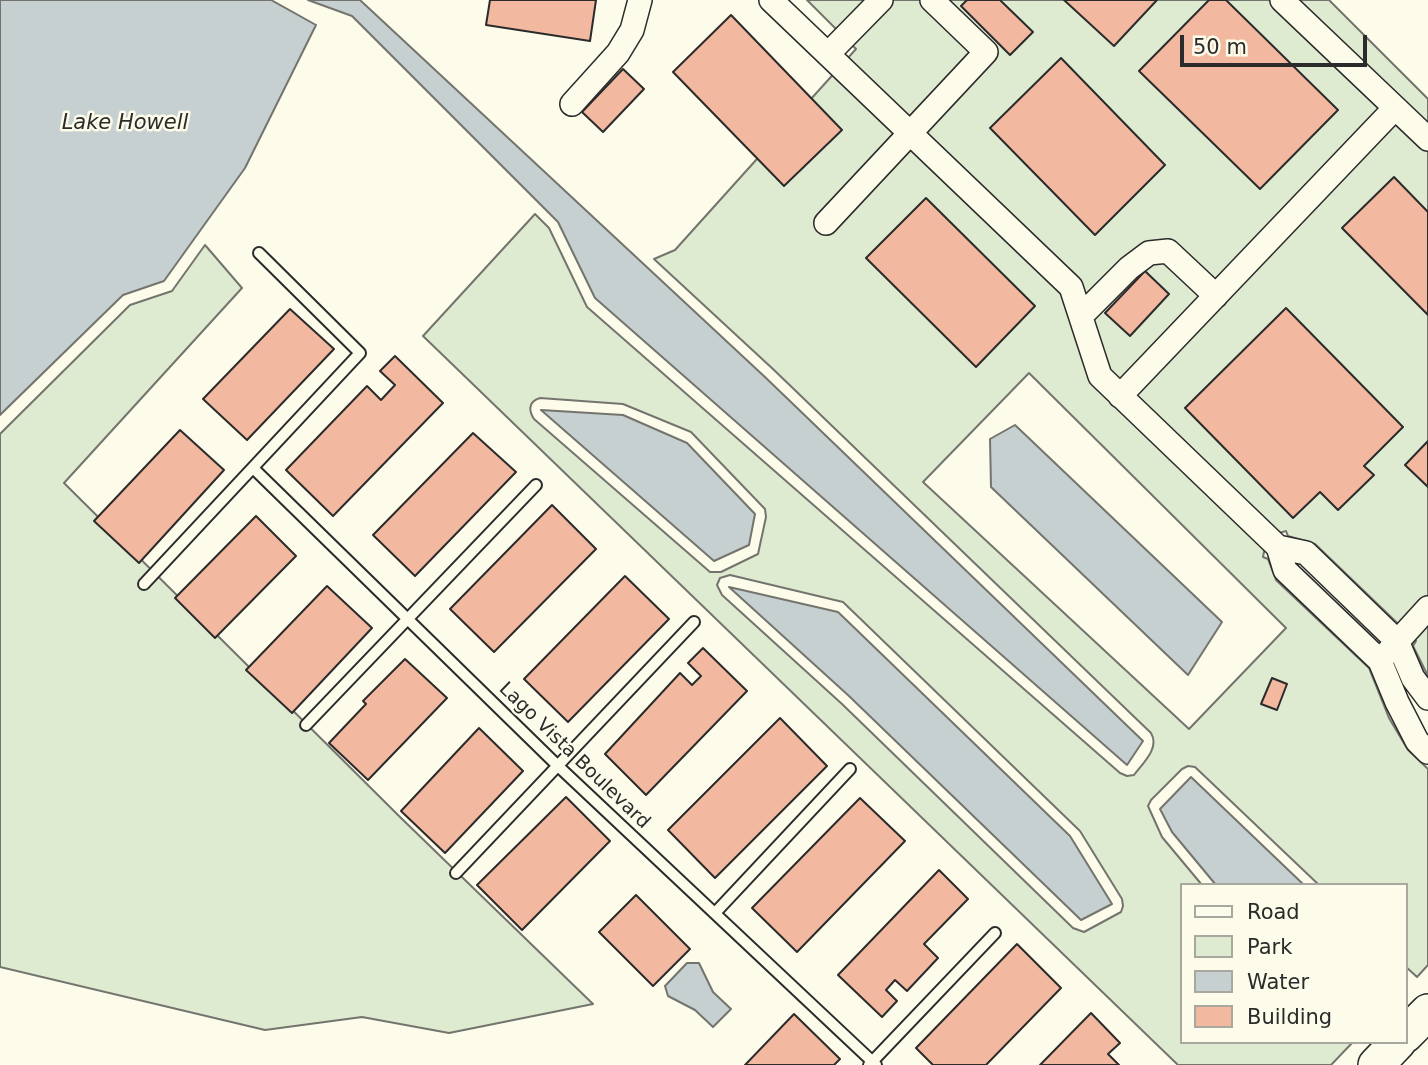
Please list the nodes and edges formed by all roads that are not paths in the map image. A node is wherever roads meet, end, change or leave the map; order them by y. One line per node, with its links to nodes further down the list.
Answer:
1 (639, 0): 7 (street)
2 (771, 0): 6 (street)
3 (881, 0): 6 (street)
4 (932, 0): 9 (street)
5 (1282, 0): 8 (street)
6 (828, 54): 9 (street)
7 (572, 104)
8 (1395, 108): 10 (street); 13 (street)
9 (910, 133): 11 (street); 14 (street)
10 (1428, 139)
11 (826, 223)
12 (259, 253): 16 (lane)
13 (1216, 296): 14 (street); 15 (street)
14 (1081, 316): 15 (street)
15 (1120, 396): 18 (street)
16 (253, 468): 19 (lane); 21 (lane, Lago Vista Boulevard)
17 (536, 485): 21 (lane)
18 (1278, 547): 23 (street); 24 (street)
19 (144, 584)
20 (1428, 608): 23 (street)
21 (407, 619): 26 (lane); 28 (lane, Lago Vista Boulevard)
22 (694, 622): 28 (lane)
23 (1397, 641): 24 (street); 25 (street)
24 (1380, 661): 27 (street)
25 (1428, 698)
26 (306, 724)
27 (1428, 752)
28 (558, 766): 30 (lane); 31 (lane, Lago Vista Boulevard)
29 (850, 769): 31 (lane)
30 (456, 873)
31 (715, 913): 36 (lane, Lago Vista Boulevard)
32 (995, 933): 36 (lane)
33 (1428, 1012): 34 (main road)
34 (1407, 1033)
35 (1396, 1044): 37 (main road)
36 (872, 1064)
37 (1376, 1065)

